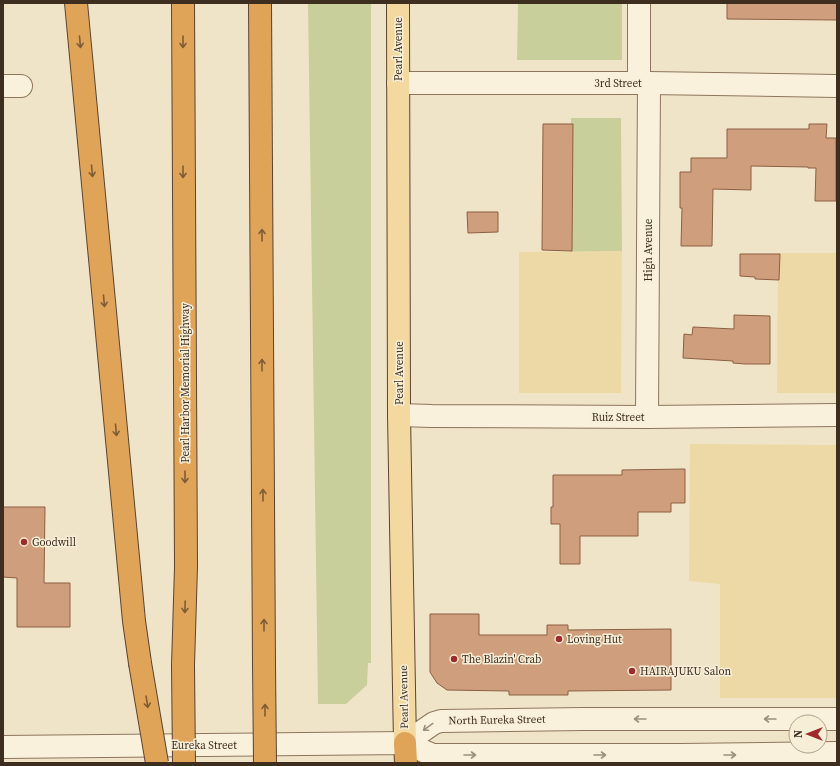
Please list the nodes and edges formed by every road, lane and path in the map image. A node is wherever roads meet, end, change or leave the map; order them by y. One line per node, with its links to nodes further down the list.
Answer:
1 (76, 3): 16 (highway, one-way to 16, bridge)
2 (183, 3): 17 (highway, Pearl Harbor Memorial Highway, one-way to 17, bridge)
3 (260, 3): 18 (highway, one-way to 3, bridge)
4 (398, 3): 6 (main road, Pearl Avenue)
5 (639, 3): 7 (street, High Avenue)
6 (398, 83): 7 (street, 3rd Street); 9 (main road, Pearl Avenue)
7 (644, 83): 8 (street, 3rd Street); 11 (street, High Avenue)
8 (837, 86)
9 (399, 415): 11 (street, Ruiz Street); 14 (main road, Pearl Avenue)
10 (837, 415): 11 (street, Ruiz Street)
11 (647, 417)
12 (837, 719): 14 (street, North Eureka Street, one-way to 14)
13 (3, 747): 14 (street, Eureka Street)
14 (406, 753): 15 (street, one-way to 15)
15 (837, 753)
16 (157, 763)
17 (184, 763)
18 (265, 763)

